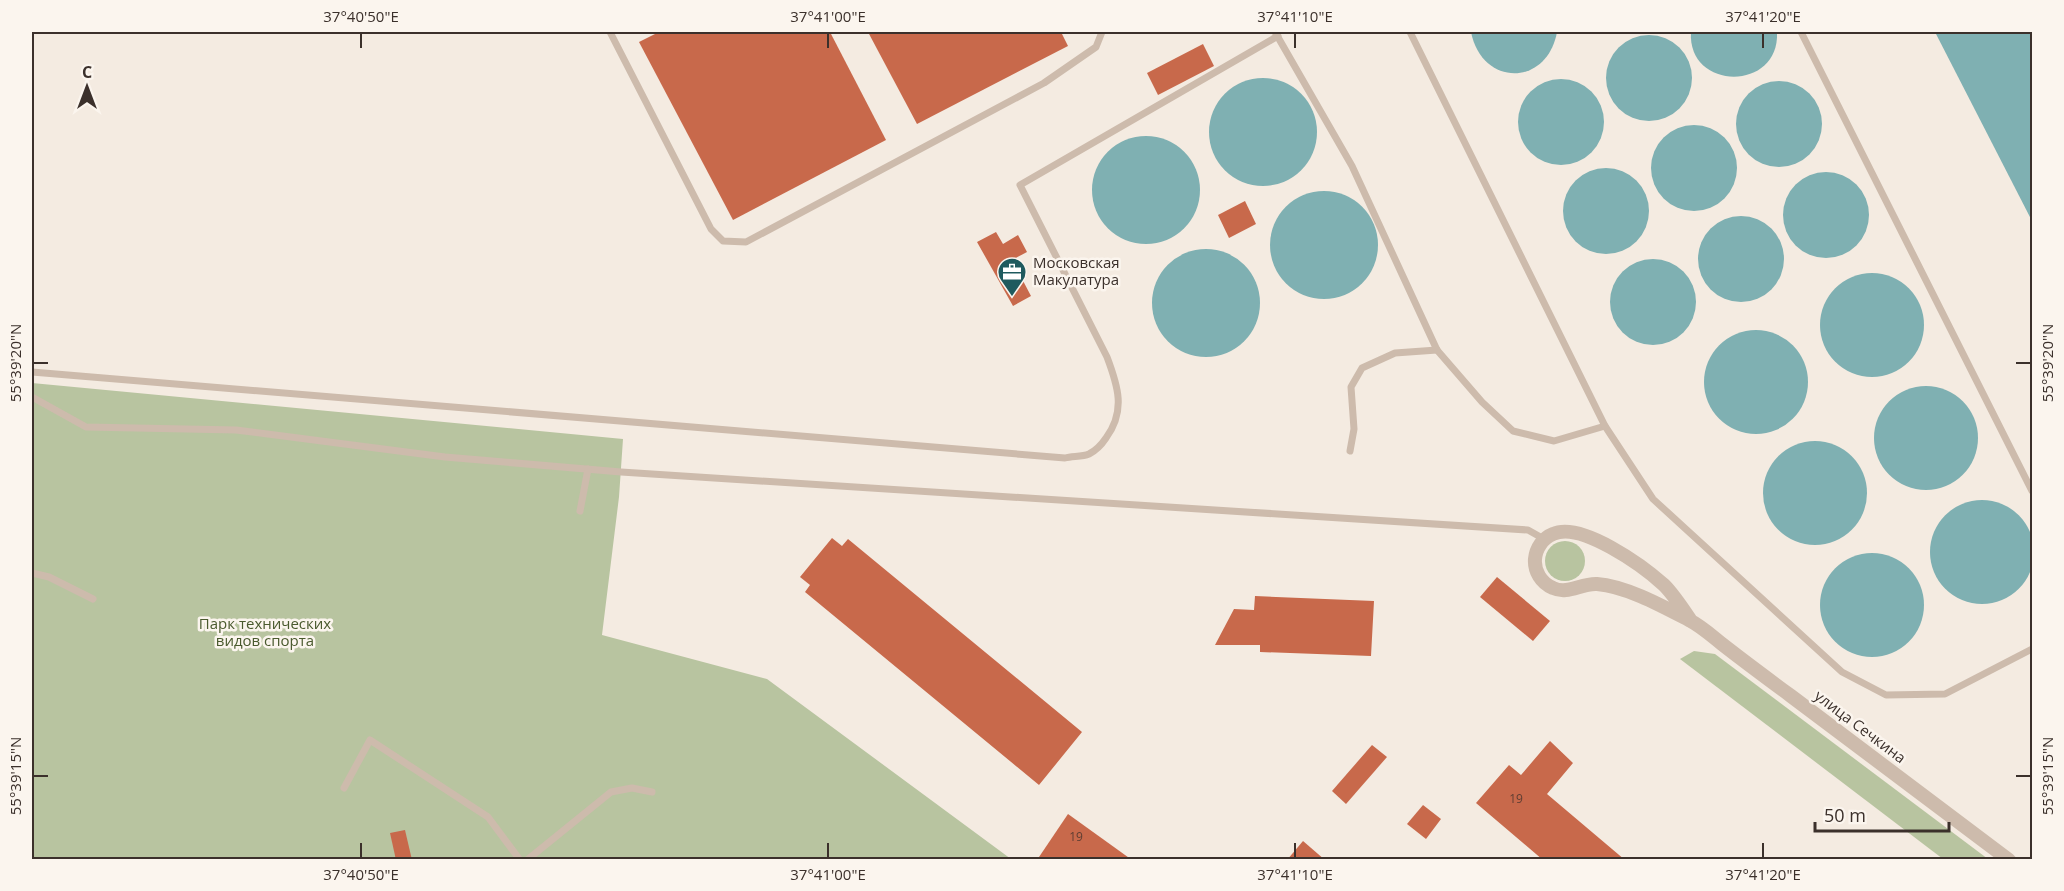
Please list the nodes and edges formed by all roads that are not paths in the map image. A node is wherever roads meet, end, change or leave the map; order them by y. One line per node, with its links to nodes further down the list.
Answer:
1 (610, 32): 2 (lane)
2 (1102, 32)
3 (1410, 32): 9 (lane)
4 (1801, 32): 12 (lane)
5 (1277, 34): 6 (lane); 7 (lane)
6 (1437, 350): 9 (lane); 10 (lane)
7 (32, 372)
8 (32, 397): 11 (lane)
9 (1605, 426): 18 (lane)
10 (1350, 451)
11 (588, 470): 13 (lane); 14 (lane)
12 (2032, 491)
13 (580, 511)
14 (1544, 539): 17 (street, улица Сечкина); 17 (street, улица Сечкина)
15 (32, 573): 16 (lane)
16 (93, 598)
17 (1691, 621): 23 (street, улица Сечкина)
18 (2032, 649)
19 (344, 788): 21 (lane)
20 (652, 792): 22 (lane)
21 (520, 860)
22 (527, 860)
23 (2009, 860)

